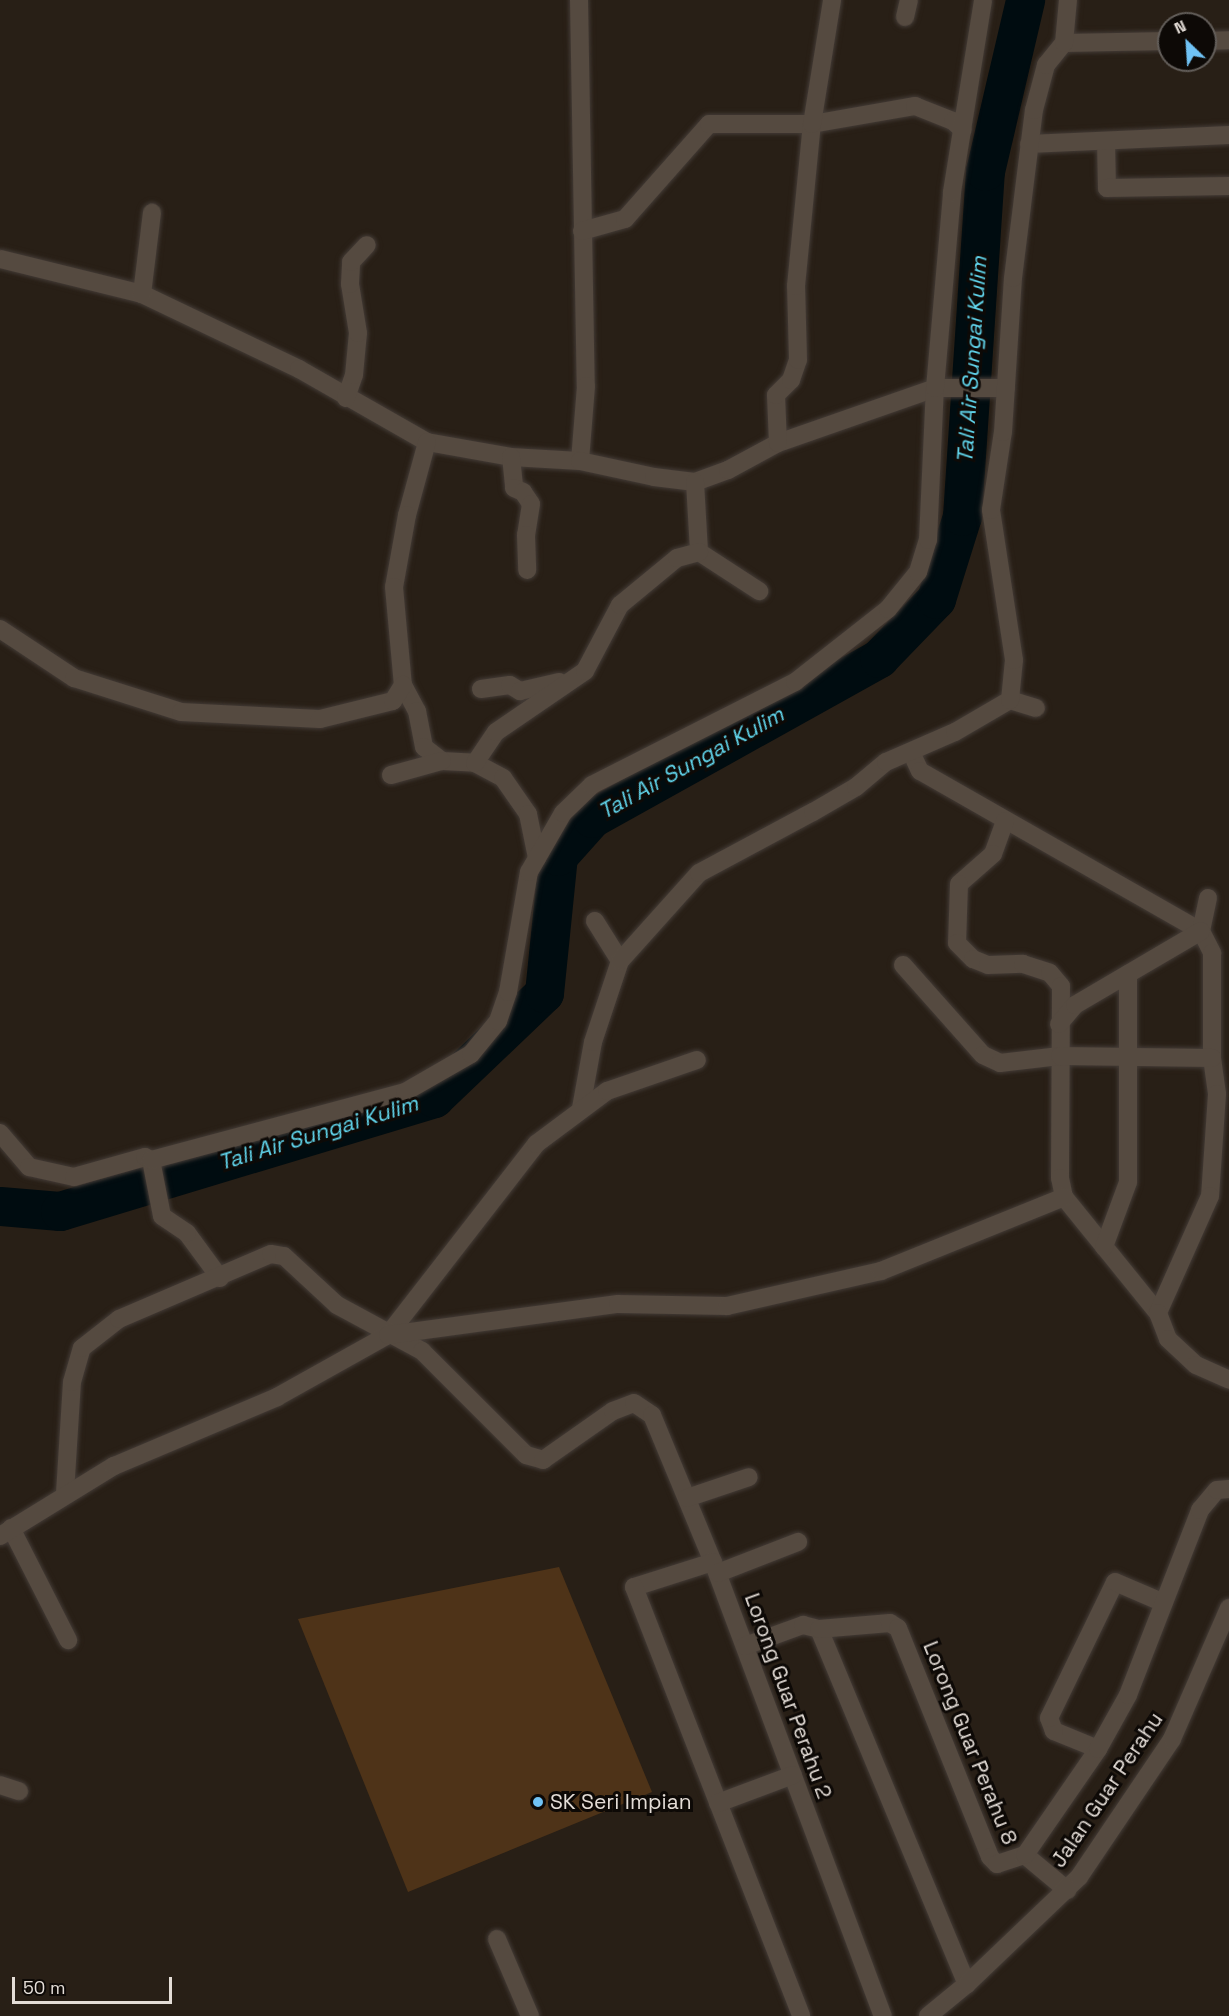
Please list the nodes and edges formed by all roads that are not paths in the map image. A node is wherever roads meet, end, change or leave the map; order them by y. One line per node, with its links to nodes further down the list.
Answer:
1 (579, 0): 14 (street)
2 (984, 0): 8 (street)
3 (1068, 0): 6 (street)
4 (829, 2): 7 (street)
5 (1157, 41): 6 (street)
6 (1064, 43): 11 (street)
7 (812, 124): 8 (street); 14 (street); 22 (street)
8 (963, 130): 18 (street)
9 (1229, 135): 10 (street)
10 (1106, 141): 11 (street); 12 (street)
11 (1029, 144): 19 (street)
12 (1229, 186)
13 (152, 213): 17 (street)
14 (582, 231): 24 (street)
15 (367, 245): 20 (street)
16 (0, 259): 17 (street)
17 (142, 294): 20 (street)
18 (938, 389): 19 (street); 22 (street); 40 (street)
19 (1000, 389): 33 (street)
20 (346, 398): 21 (street)
21 (427, 441): 23 (street); 31 (street)
22 (778, 442): 25 (street)
23 (511, 457): 24 (street); 27 (street)
24 (580, 461): 25 (street)
25 (695, 482): 26 (street)
26 (699, 552): 28 (street); 30 (street)
27 (527, 570)
28 (759, 591)
29 (0, 629): 31 (street)
30 (585, 670): 32 (street); 37 (street)
31 (403, 685): 36 (street)
32 (481, 689)
33 (1010, 700): 34 (street); 35 (street)
34 (1036, 708)
35 (911, 752): 39 (street); 44 (street)
36 (442, 761): 37 (street); 38 (street)
37 (475, 763): 40 (street)
38 (391, 775)
39 (1005, 821): 43 (street); 47 (street)
40 (537, 858): 55 (street)
41 (1208, 898): 43 (street)
42 (595, 921): 44 (street)
43 (1201, 931): 46 (street); 49 (street)
44 (620, 961): 53 (street)
45 (903, 965): 48 (street)
46 (1128, 974): 47 (street); 50 (street)
47 (1059, 1024): 48 (street)
48 (1060, 1056): 50 (street); 56 (street)
49 (1212, 1058): 50 (street); 52 (street)
50 (1131, 1059): 57 (street)
51 (697, 1060): 53 (street)
52 (1223, 1094): 59 (street)
53 (581, 1108): 60 (street)
54 (0, 1133): 55 (street)
55 (152, 1165): 58 (street)
56 (1064, 1197): 57 (street); 60 (street)
57 (1104, 1247): 59 (street)
58 (220, 1278): 60 (street); 64 (street)
59 (1158, 1313): 61 (street)
60 (388, 1335): 64 (street); 65 (street, Lorong Guar Perahu 2)
61 (1227, 1374)
62 (749, 1477): 65 (street)
63 (1229, 1489): 69 (street)
64 (65, 1493): 66 (street)
65 (687, 1498): 68 (street, Lorong Guar Perahu 2)
66 (5, 1532): 72 (street)
67 (798, 1542): 68 (street)
68 (716, 1568): 73 (street, Lorong Guar Perahu 2); 78 (street)
69 (1164, 1603): 74 (street); 74 (street)
70 (1229, 1608): 80 (street, Jalan Guar Perahu)
71 (819, 1629): 73 (street); 79 (street, Lorong Guar Perahu 8); 82 (street)
72 (68, 1640)
73 (745, 1646): 75 (street, Lorong Guar Perahu 2)
74 (1098, 1749): 79 (street)
75 (793, 1775): 78 (street); 85 (street, Lorong Guar Perahu 2)
76 (0, 1785): 77 (street)
77 (19, 1791)
78 (718, 1803): 84 (street)
79 (1025, 1855): 80 (street, Lorong Guar Perahu 8)
80 (1067, 1890): 82 (street, Jalan Guar Perahu)
81 (497, 1939): 83 (street)
82 (967, 1984): 86 (street, Jalan Guar Perahu)
83 (530, 2016)
84 (801, 2016)
85 (883, 2016)
86 (927, 2016)

